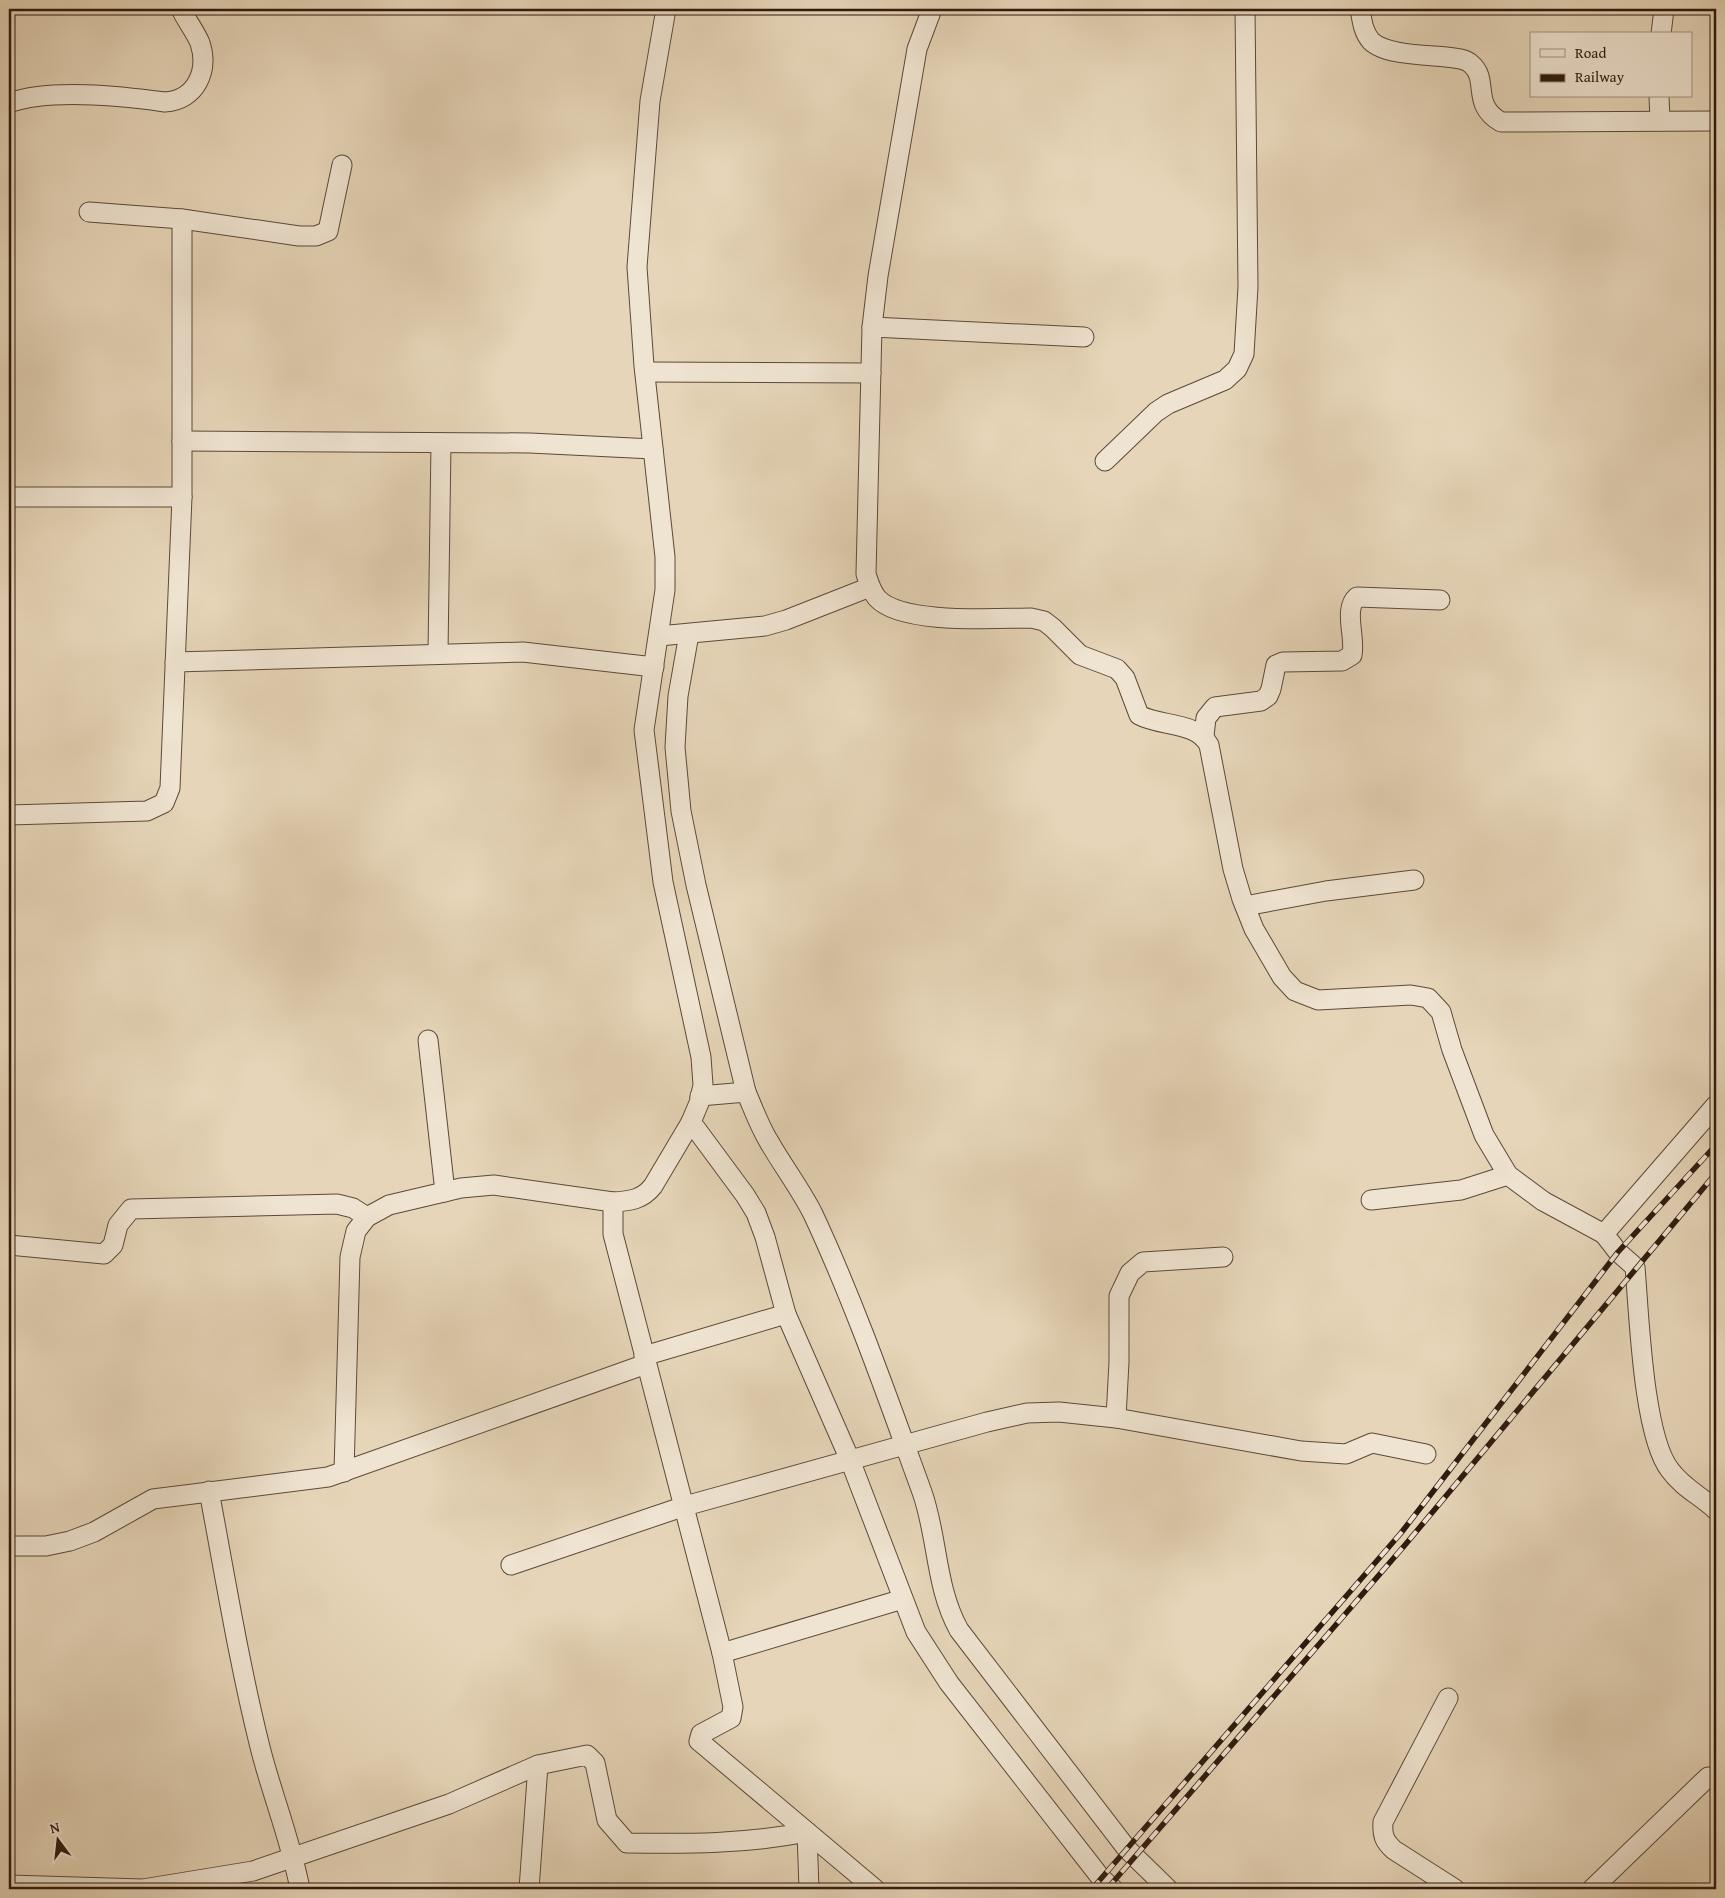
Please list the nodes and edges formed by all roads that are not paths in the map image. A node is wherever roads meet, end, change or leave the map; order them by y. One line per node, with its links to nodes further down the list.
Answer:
1 (181, 9): 9 (street)
2 (666, 9): 17 (street)
3 (932, 9): 15 (street)
4 (1244, 9): 22 (street)
5 (1360, 9): 10 (street)
6 (1664, 9): 7 (street)
7 (1661, 32)
8 (1659, 98): 10 (street)
9 (9, 103)
10 (1660, 121): 11 (street)
11 (1716, 121)
12 (342, 165): 14 (street)
13 (89, 212): 14 (street)
14 (182, 219): 19 (street)
15 (872, 327): 16 (street); 18 (street)
16 (1084, 337)
17 (645, 372): 18 (street); 21 (street)
18 (871, 374): 25 (street)
19 (182, 441): 20 (street); 24 (street)
20 (441, 443): 21 (street); 29 (street)
21 (653, 449): 28 (street)
22 (1105, 461)
23 (9, 496): 24 (street)
24 (182, 497): 30 (street)
25 (870, 587): 27 (street); 32 (street)
26 (1440, 600): 32 (street)
27 (689, 634): 28 (street); 37 (street)
28 (659, 636): 31 (street)
29 (438, 653): 30 (street); 31 (street)
30 (175, 662): 33 (street)
31 (654, 666): 38 (street)
32 (1204, 736): 35 (street)
33 (9, 815)
34 (1414, 880): 35 (street)
35 (1245, 906): 41 (street)
36 (428, 1040): 42 (street)
37 (742, 1092): 38 (street); 52 (street)
38 (700, 1096): 40 (street)
39 (1716, 1104): 46 (street)
40 (691, 1122): 44 (street); 49 (street)
41 (1508, 1175): 43 (street); 46 (street)
42 (445, 1192): 44 (street); 45 (street)
43 (1370, 1200)
44 (613, 1202): 50 (street)
45 (367, 1217): 47 (street); 55 (street)
46 (1604, 1234): 58 (street)
47 (9, 1244)
48 (1223, 1257): 51 (street)
49 (786, 1314): 50 (street); 54 (street)
50 (645, 1360): 55 (street); 57 (street)
51 (1116, 1418): 52 (street); 53 (street)
52 (896, 1447): 54 (street); 74 (street)
53 (1426, 1454)
54 (850, 1460): 57 (street); 61 (street)
55 (344, 1472): 56 (street)
56 (209, 1491): 59 (street); 67 (street)
57 (685, 1506): 60 (street); 62 (street)
58 (1716, 1510)
59 (9, 1546)
60 (511, 1565)
61 (903, 1599): 62 (street); 73 (street)
62 (722, 1653): 66 (street)
63 (1448, 1698): 75 (street)
64 (538, 1766): 66 (street); 67 (street); 70 (street)
65 (1708, 1777): 76 (street)
66 (807, 1832): 71 (street); 72 (street)
67 (294, 1858): 68 (street); 69 (street)
68 (9, 1885)
69 (300, 1889)
70 (529, 1889)
71 (809, 1889)
72 (875, 1889)
73 (1113, 1889)
74 (1168, 1889)
75 (1455, 1889)
76 (1592, 1889)

